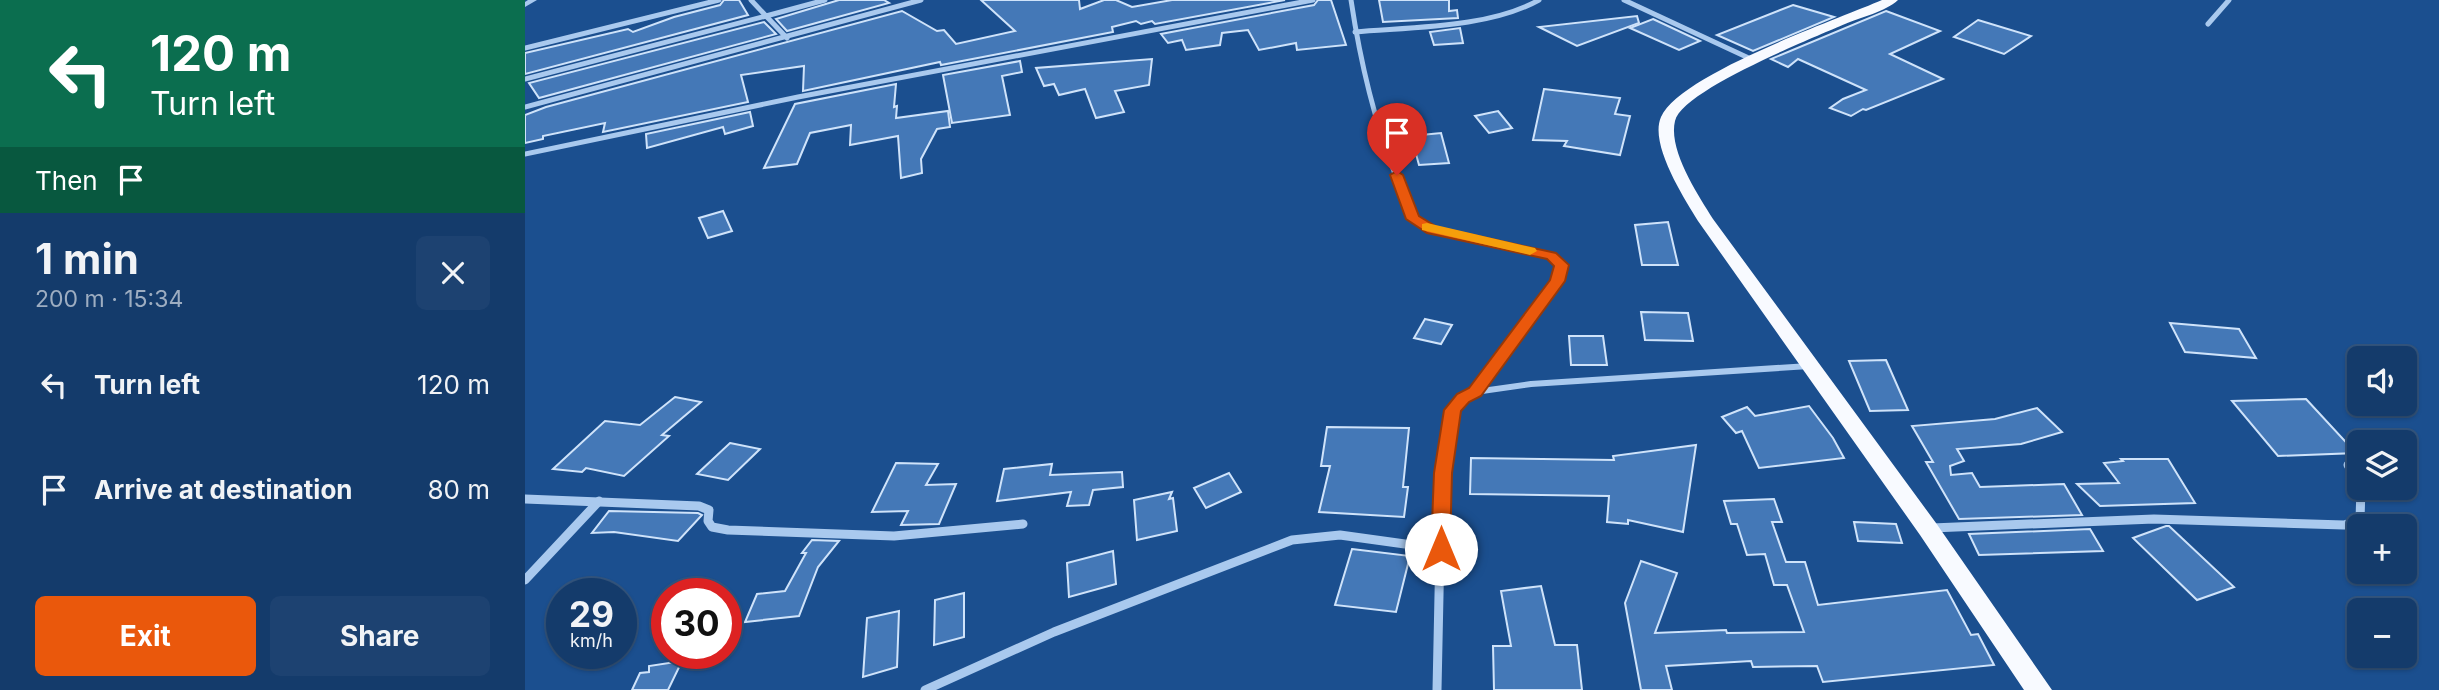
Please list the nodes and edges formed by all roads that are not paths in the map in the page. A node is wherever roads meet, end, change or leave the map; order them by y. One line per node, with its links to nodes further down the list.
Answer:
1 (533, 0): 12 (street)
2 (719, 0): 17 (street)
3 (751, 0): 13 (street)
4 (825, 0): 13 (street)
5 (921, 0): 16 (street)
6 (1313, 0): 21 (street)
7 (1351, 0): 15 (street)
8 (1539, 0): 15 (street)
9 (1623, 0): 18 (street)
10 (1892, 0): 18 (highway)
11 (2229, 0): 14 (street)
12 (525, 5)
13 (767, 16): 16 (street); 19 (street)
14 (2208, 24)
15 (1355, 32): 23 (street)
16 (787, 38): 20 (street)
17 (525, 48)
18 (1754, 60): 22 (highway)
19 (525, 79)
20 (525, 107)
21 (525, 154)
22 (1809, 366): 23 (street); 28 (highway)
23 (1475, 392): 29 (street)
24 (525, 499): 26 (street)
25 (2361, 500): 28 (street)
26 (599, 501): 27 (street); 30 (street)
27 (1023, 524)
28 (1928, 528): 33 (highway)
29 (1441, 549): 31 (street); 32 (street)
30 (525, 580)
31 (925, 690)
32 (1437, 690)
33 (2039, 690)

